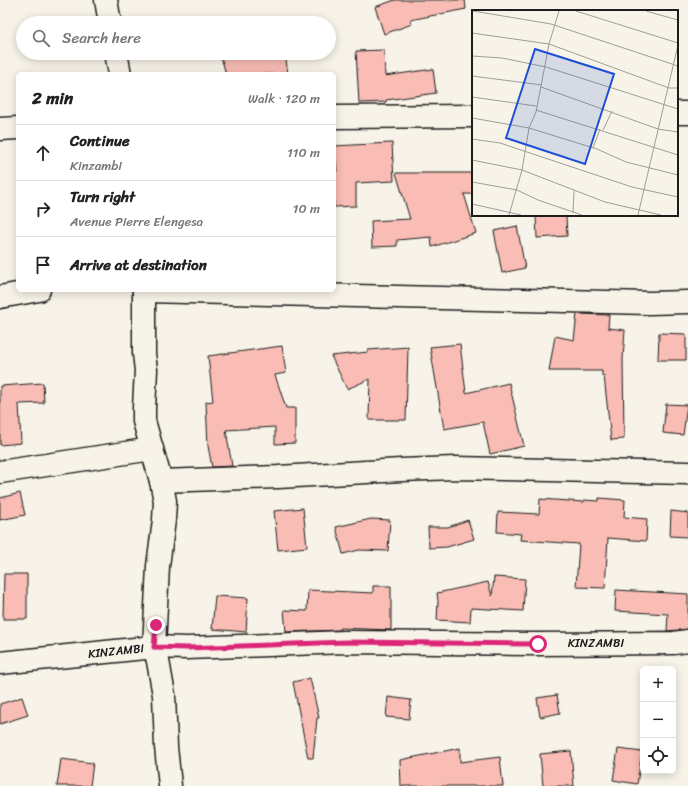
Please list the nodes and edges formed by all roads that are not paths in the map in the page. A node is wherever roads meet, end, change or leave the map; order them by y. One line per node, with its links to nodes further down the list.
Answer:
1 (106, 0): 2 (street)
2 (109, 16)
3 (117, 60): 4 (street)
4 (120, 72)
5 (472, 116): 6 (street)
6 (336, 117)
7 (16, 128): 8 (street)
8 (0, 129)
9 (28, 292): 12 (street)
10 (144, 292): 14 (street)
11 (189, 292): 13 (street)
12 (0, 297)
13 (688, 302)
14 (152, 448): 15 (street); 17 (street)
15 (0, 472)
16 (688, 473): 17 (street)
17 (161, 481): 19 (street)
18 (688, 641): 19 (street, KINZAMBI)
19 (154, 647): 20 (street, KINZAMBI); 21 (street)
20 (0, 663)
21 (170, 786)

